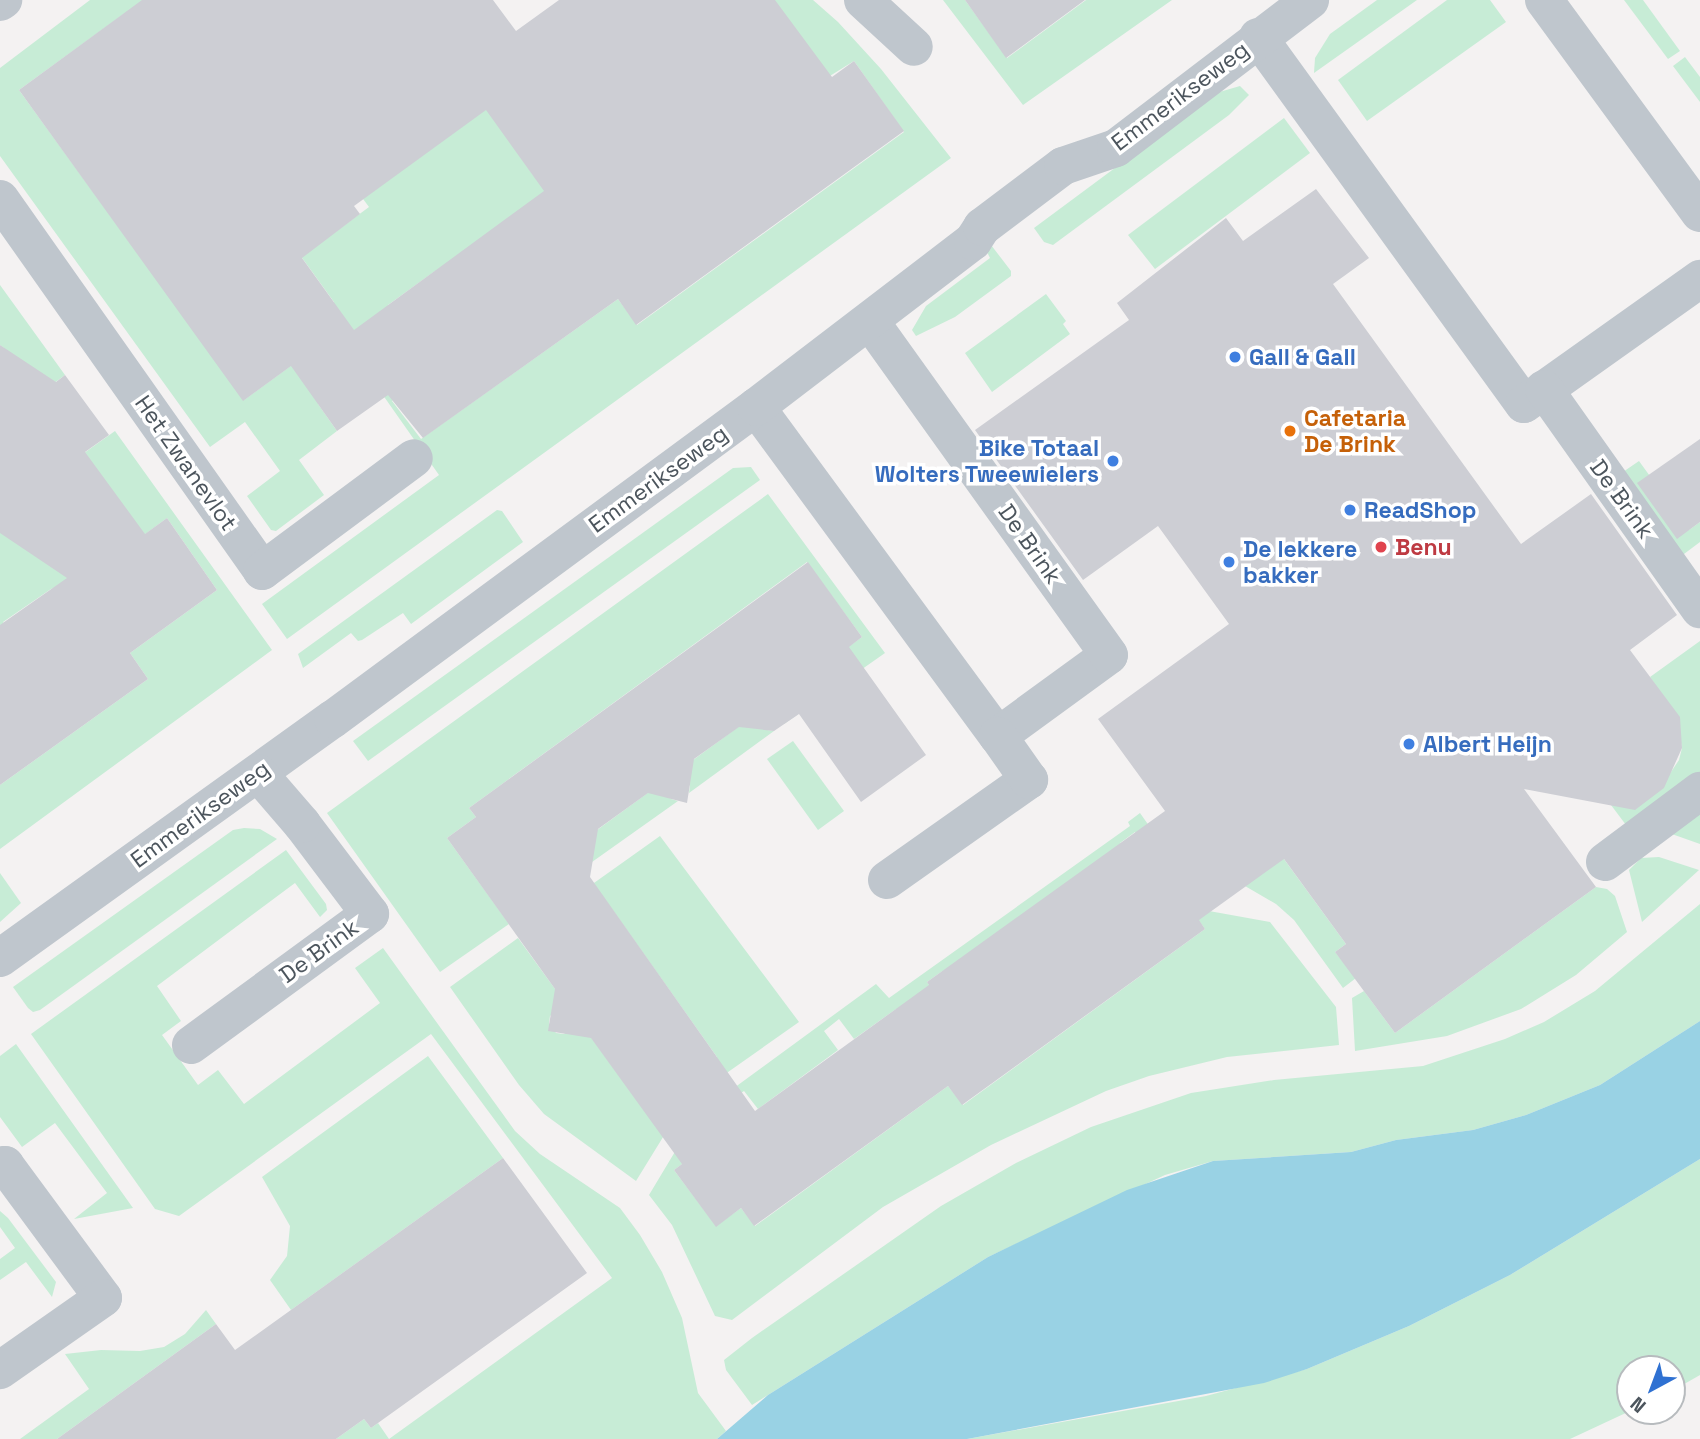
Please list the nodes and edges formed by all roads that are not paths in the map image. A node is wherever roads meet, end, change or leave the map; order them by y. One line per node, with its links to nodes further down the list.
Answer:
1 (863, 0): 5 (street)
2 (1310, 0): 4 (street, Emmerikseweg)
3 (1544, 0): 7 (street)
4 (1258, 37): 9 (street, Emmerikseweg); 10 (street)
5 (914, 47)
6 (0, 200): 12 (street, Het Zwanevlot)
7 (1700, 213)
8 (1700, 279): 10 (street)
9 (870, 321): 11 (street, Emmerikseweg); 14 (street, De Brink)
10 (1544, 390): 13 (street, De Brink)
11 (755, 407): 14 (street); 15 (street, Emmerikseweg)
12 (414, 458)
13 (1700, 609)
14 (998, 736): 18 (street)
15 (258, 773): 19 (street, Emmerikseweg); 20 (street, De Brink)
16 (1700, 791): 17 (street)
17 (1605, 862)
18 (887, 880)
19 (0, 958)
20 (191, 1045)
21 (0, 1168): 22 (street)
22 (0, 1370)

